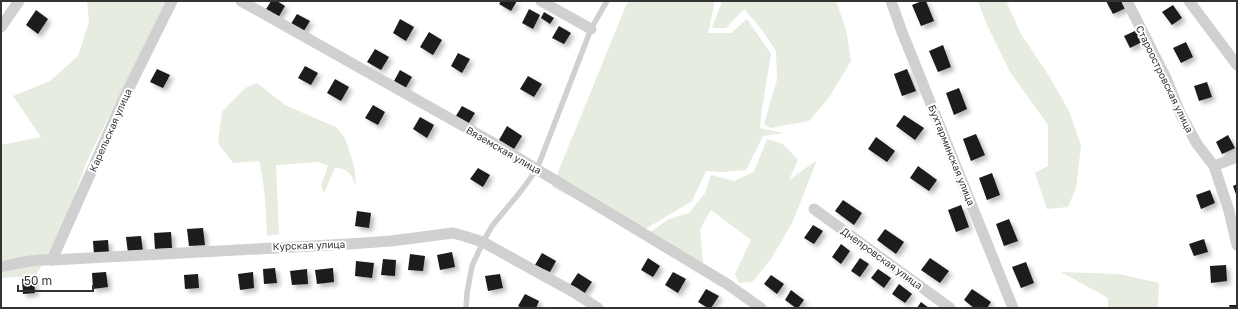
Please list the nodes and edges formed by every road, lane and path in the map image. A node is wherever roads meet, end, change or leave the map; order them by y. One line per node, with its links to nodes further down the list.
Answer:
1 (19, 1): 9 (street)
2 (172, 1): 18 (street, Карельская улица)
3 (241, 1): 14 (street, Вяземская улица)
4 (541, 1): 10 (street)
5 (607, 1): 10 (lane)
6 (891, 1): 24 (street, Бухтарминская улица)
7 (1127, 1): 13 (street, Староостровская улица)
8 (1189, 1): 11 (street)
9 (1, 27)
10 (591, 29): 14 (lane)
11 (1237, 65)
12 (1237, 157): 13 (street)
13 (1214, 166): 17 (street, Староостровская улица)
14 (537, 169): 16 (lane); 22 (street, Вяземская улица)
15 (814, 209): 23 (street, Днепровская улица)
16 (483, 242): 18 (street, Курская улица); 20 (lane); 21 (street, Курская улица)
17 (1237, 245)
18 (52, 260): 19 (street, Курская улица)
19 (1, 267)
20 (466, 308)
21 (598, 308)
22 (761, 308)
23 (950, 308)
24 (1013, 308)

